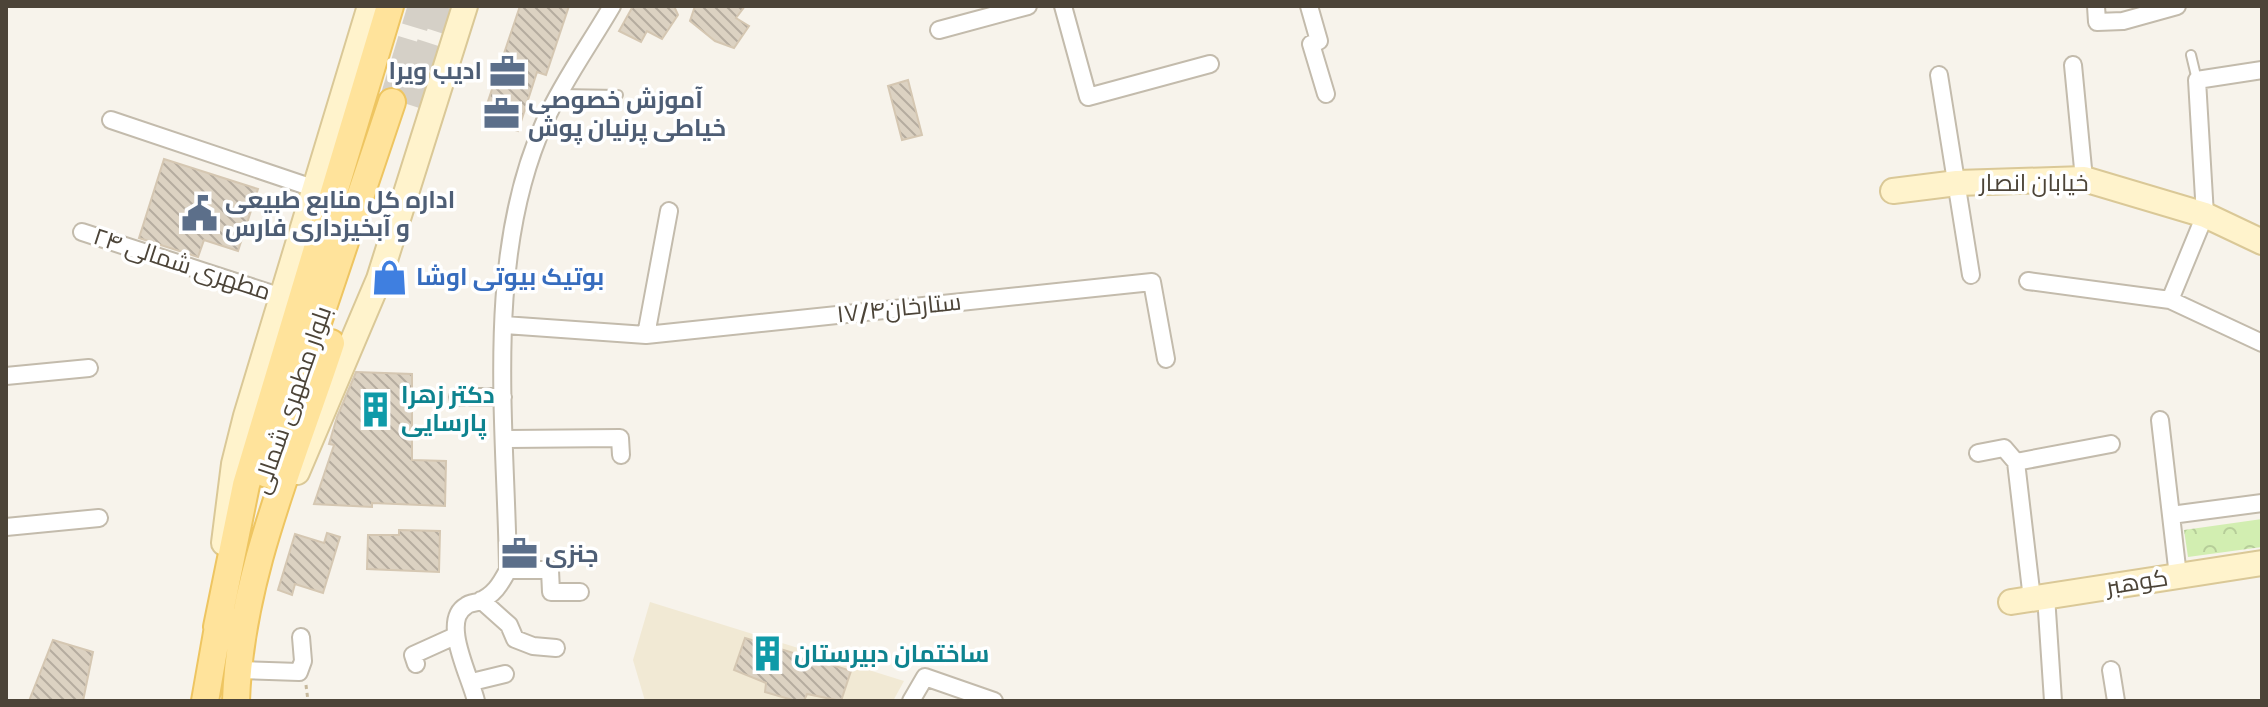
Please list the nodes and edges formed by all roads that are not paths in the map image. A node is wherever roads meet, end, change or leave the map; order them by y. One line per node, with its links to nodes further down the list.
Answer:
1 (370, 6): 23 (main road)
2 (390, 6): 58 (main road)
3 (465, 6): 51 (main road)
4 (612, 6): 17 (street)
5 (1028, 6): 10 (street)
6 (1063, 6): 12 (street)
7 (1309, 6): 18 (street)
8 (2096, 6): 9 (street)
9 (2177, 6)
10 (939, 30)
11 (2191, 55): 16 (lane)
12 (1210, 64)
13 (2073, 65): 21 (street)
14 (2262, 70): 16 (street)
15 (1939, 75): 22 (street)
16 (2197, 80): 26 (street)
17 (560, 94): 19 (lane); 33 (street)
18 (1326, 94)
19 (618, 95)
20 (111, 120): 23 (street)
21 (2084, 179): 22 (main road, خیابان انصار); 26 (main road, خیابان انصار)
22 (1957, 183): 24 (main road, خیابان انصار); 29 (street)
23 (316, 189): 31 (main road)
24 (1893, 191)
25 (669, 211): 34 (street)
26 (2205, 215): 28 (main road, خیابان انصار); 32 (street)
27 (82, 232): 31 (street, مطهرى شمالى ۲۴)
28 (2258, 233)
29 (1971, 275)
30 (2028, 281): 32 (street)
31 (282, 297): 58 (main road)
32 (2170, 300): 35 (street)
33 (504, 325): 34 (street, ستارخان۱۷/۴); 40 (street)
34 (646, 335): 36 (street, ستارخان۱۷/۴)
35 (2262, 343)
36 (1166, 359)
37 (89, 368): 38 (street)
38 (6, 376)
39 (458, 397): 40 (street)
40 (503, 397): 42 (street)
41 (2160, 420): 48 (street)
42 (505, 439): 45 (street); 53 (street)
43 (2111, 444): 46 (street)
44 (1978, 453): 46 (street)
45 (621, 455)
46 (2016, 462): 56 (street)
47 (2262, 503): 48 (street)
48 (2171, 515): 54 (street)
49 (99, 518): 50 (street)
50 (6, 527)
51 (259, 559): 58 (main road, بلوار مطهرى شمالى); 63 (main road, بلوار مطهرى شمالى)
52 (2262, 563): 54 (main road, کوهبر)
53 (508, 570): 55 (street); 57 (street)
54 (2178, 576): 56 (main road, کوهبر)
55 (580, 592)
56 (2030, 599): 72 (street)
57 (481, 600): 59 (street); 61 (street)
58 (217, 627): 67 (main road, بلوار مطهرى شمالى)
59 (455, 636): 62 (street); 66 (street)
60 (301, 637): 63 (street)
61 (556, 648)
62 (416, 664)
63 (237, 670): 68 (main road, بلوار مطهرى شمالى)
64 (2111, 670): 73 (street)
65 (505, 674): 66 (street)
66 (472, 682): 69 (street)
67 (205, 701)
68 (236, 701)
69 (476, 701)
70 (911, 701): 71 (street)
71 (994, 701)
72 (2053, 701)
73 (2116, 701)

